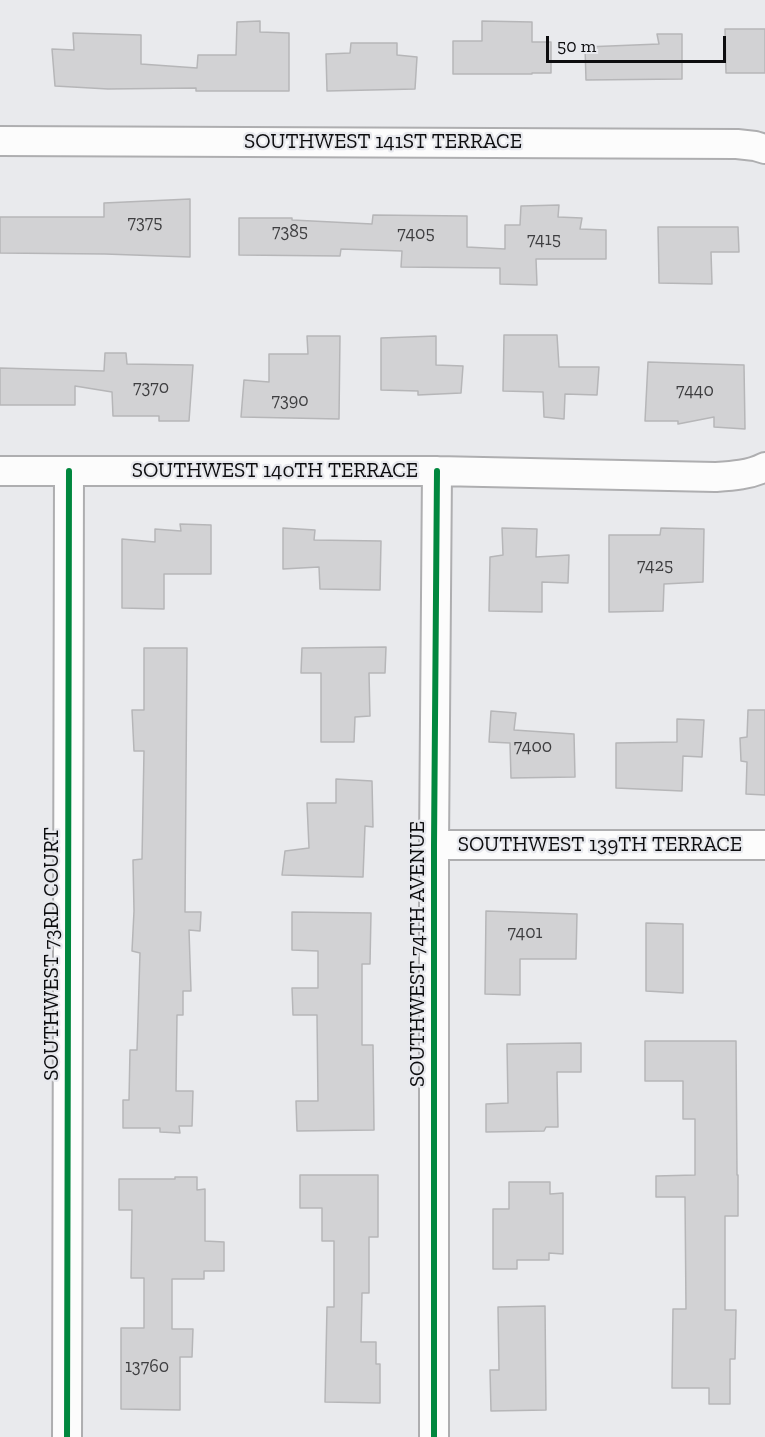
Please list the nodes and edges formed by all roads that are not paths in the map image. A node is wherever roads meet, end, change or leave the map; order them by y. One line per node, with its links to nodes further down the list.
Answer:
1 (0, 141): 2 (street, SOUTHWEST 141ST TERRACE)
2 (765, 149)
3 (765, 467): 6 (street, SOUTHWEST 140TH TERRACE)
4 (0, 471): 5 (street, SOUTHWEST 140TH TERRACE)
5 (69, 471): 6 (street, SOUTHWEST 140TH TERRACE); 9 (street, SOUTHWEST 73RD COURT)
6 (437, 471): 7 (street, SOUTHWEST 74TH AVENUE)
7 (434, 845): 8 (street, SOUTHWEST 139TH TERRACE); 10 (street, SOUTHWEST 74TH AVENUE)
8 (765, 845)
9 (67, 1437)
10 (434, 1437)

